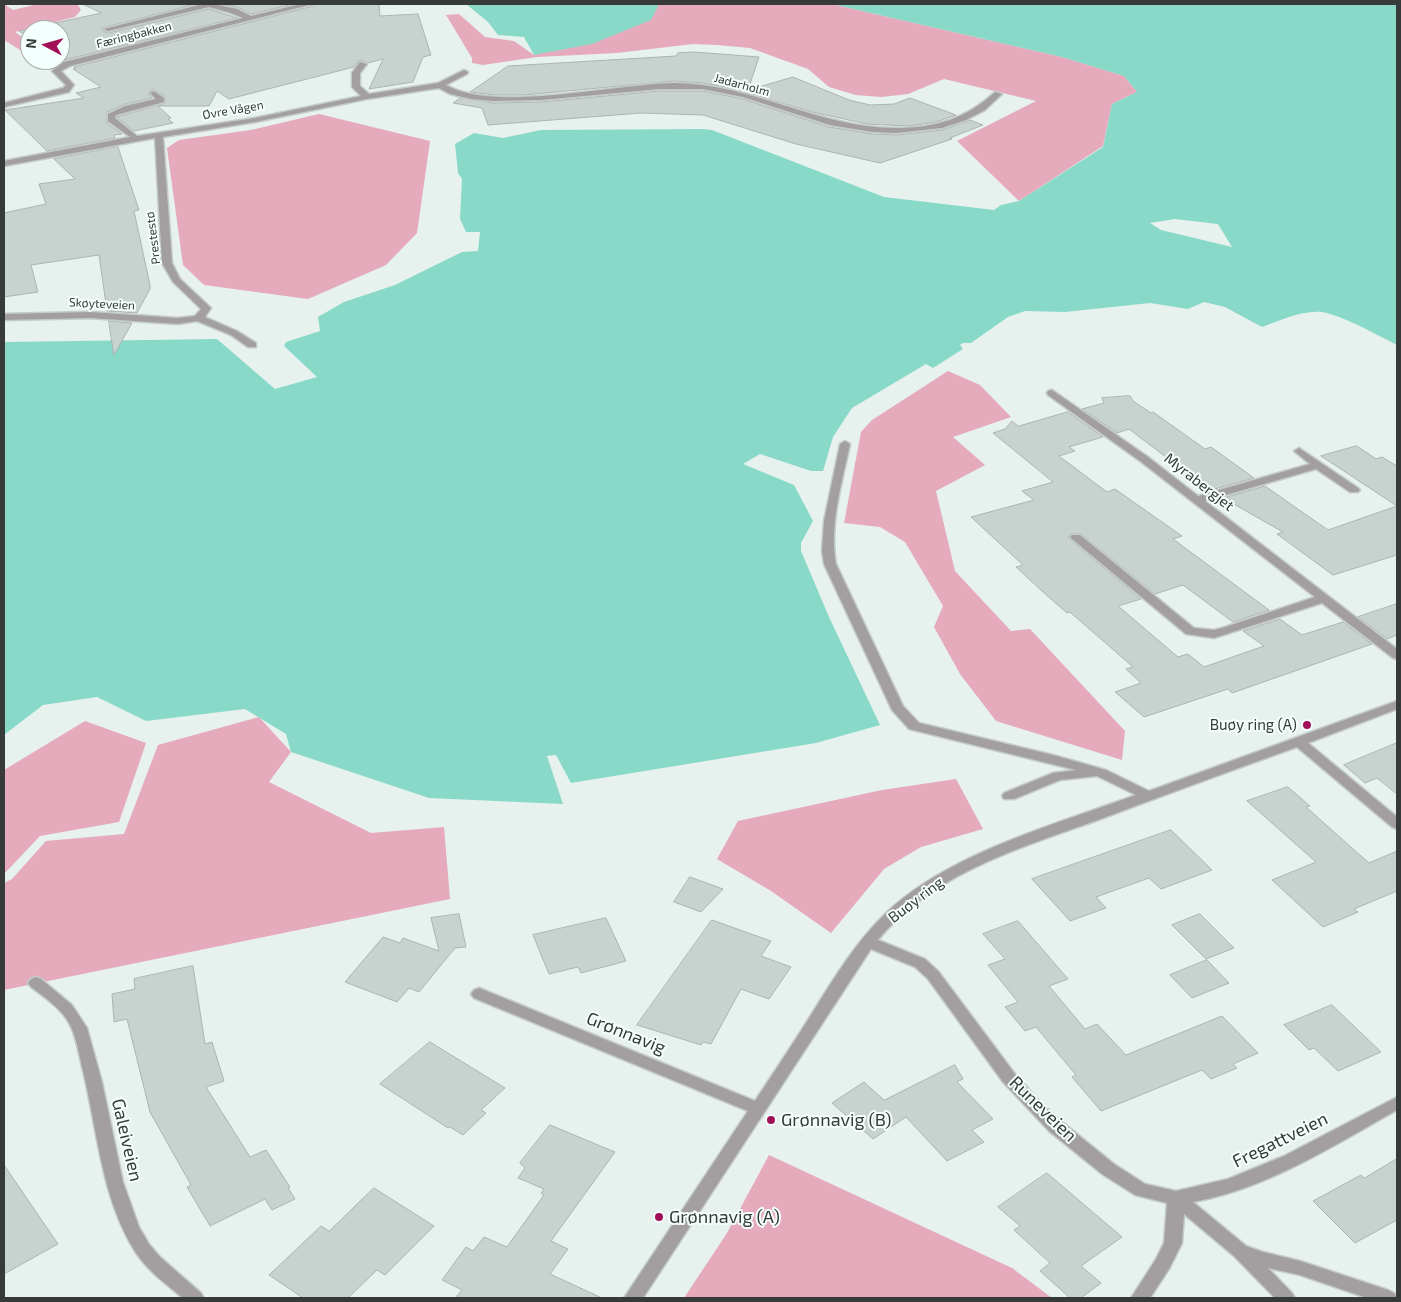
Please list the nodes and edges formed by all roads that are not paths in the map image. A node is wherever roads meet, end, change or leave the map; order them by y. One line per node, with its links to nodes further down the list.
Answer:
1 (208, 4): 3 (street); 4 (street)
2 (309, 4): 3 (street, Færingbakken)
3 (249, 18): 11 (street, Færingbakken)
4 (108, 29)
5 (363, 64): 10 (street)
6 (464, 72): 7 (street, Øvre Vågen)
7 (440, 85): 9 (street, Jadarholm); 10 (street, Øvre Vågen)
8 (154, 93): 13 (street)
9 (998, 94)
10 (367, 97): 12 (street, Øvre Vågen)
11 (4, 105)
12 (158, 136): 13 (street, Øvre Vågen); 17 (street, Prestestø)
13 (134, 139): 15 (street, Øvre Vågen)
14 (4, 154): 15 (street)
15 (8, 163)
16 (4, 317): 17 (street, Skøyteveien)
17 (198, 318): 18 (street)
18 (252, 345)
19 (1052, 393): 24 (street, Myrabergjet)
20 (845, 444): 30 (street)
21 (1300, 451): 22 (street)
22 (1318, 465): 23 (street); 24 (street)
23 (1354, 490)
24 (1195, 500): 26 (street, Myrabergjet)
25 (1076, 537): 26 (street)
26 (1325, 598): 27 (street, Myrabergjet)
27 (1397, 655)
28 (1397, 705): 29 (street, Buøy ring)
29 (1300, 743): 32 (street, Buøy ring); 33 (street)
30 (1101, 772): 31 (street); 32 (street)
31 (1009, 796)
32 (1149, 796): 34 (street, Buøy ring)
33 (1397, 824)
34 (869, 942): 38 (street, Buøy ring); 39 (street, Runeveien)
35 (36, 983): 41 (street, Galeiveien)
36 (478, 994): 38 (street, Grønnavig)
37 (1397, 1103): 39 (street, Fregattveien)
38 (759, 1109): 42 (street, Buøy ring)
39 (1176, 1198): 40 (street, Runeveien); 43 (street)
40 (1240, 1251): 44 (street, Runeveien); 45 (street, Runeveien)
41 (195, 1298)
42 (633, 1298)
43 (1140, 1298)
44 (1286, 1298)
45 (1388, 1298)

